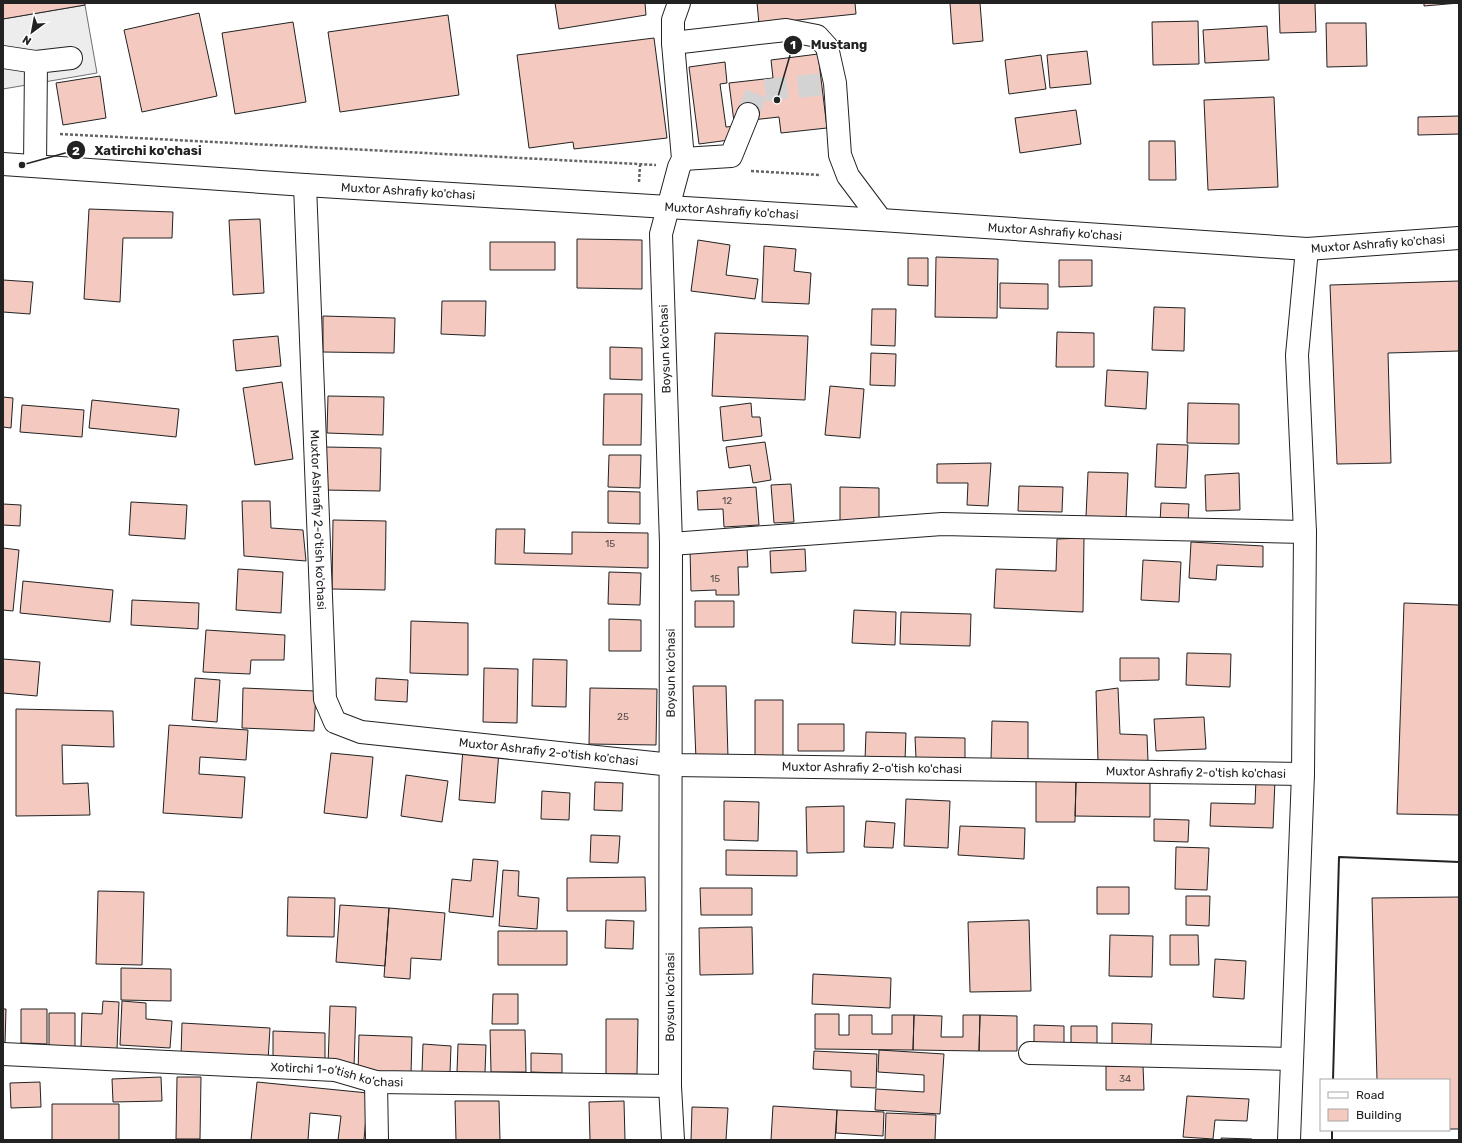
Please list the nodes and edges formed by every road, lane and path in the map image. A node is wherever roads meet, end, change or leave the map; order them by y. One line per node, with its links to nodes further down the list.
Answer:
1 (680, 3): 2 (street)
2 (673, 43): 8 (street); 13 (street)
3 (3, 56): 5 (street)
4 (71, 58): 5 (street)
5 (36, 62): 7 (street)
6 (748, 114): 8 (street)
7 (35, 133): 10 (path); 11 (street)
8 (681, 163): 10 (path); 16 (street, Boysun ko'chasi)
9 (3, 164): 11 (street, Muxtor Ashrafiy ko'chasi)
10 (640, 165): 14 (path)
11 (35, 166): 15 (street, Muxtor Ashrafiy ko'chasi)
12 (747, 171): 13 (path)
13 (848, 176): 17 (street)
14 (639, 184)
15 (305, 185): 16 (street, Muxtor Ashrafiy ko'chasi); 22 (street, Muxtor Ashrafiy 2-o'tish ko'chasi)
16 (667, 208): 17 (street, Muxtor Ashrafiy ko'chasi); 21 (street, Boysun ko'chasi)
17 (881, 220): 19 (street, Muxtor Ashrafiy ko'chasi)
18 (1459, 238): 19 (street, Muxtor Ashrafiy ko'chasi)
19 (1307, 249): 20 (street)
20 (1305, 532): 21 (street); 23 (street)
21 (671, 544): 22 (street, Boysun ko'chasi)
22 (672, 766): 23 (street, Muxtor Ashrafiy 2-o'tish ko'chasi); 28 (street, Boysun ko'chasi)
23 (1303, 774): 26 (street)
24 (1030, 1053): 26 (street)
25 (3, 1054): 27 (street, Xotirchi 1-o'tish ko'chasi)
26 (1292, 1059): 31 (street)
27 (376, 1082): 28 (street, Xotirchi 1-o'tish ko'chasi); 29 (street)
28 (670, 1086): 30 (street, Boysun ko'chasi)
29 (377, 1140)
30 (673, 1140)
31 (1289, 1140)

